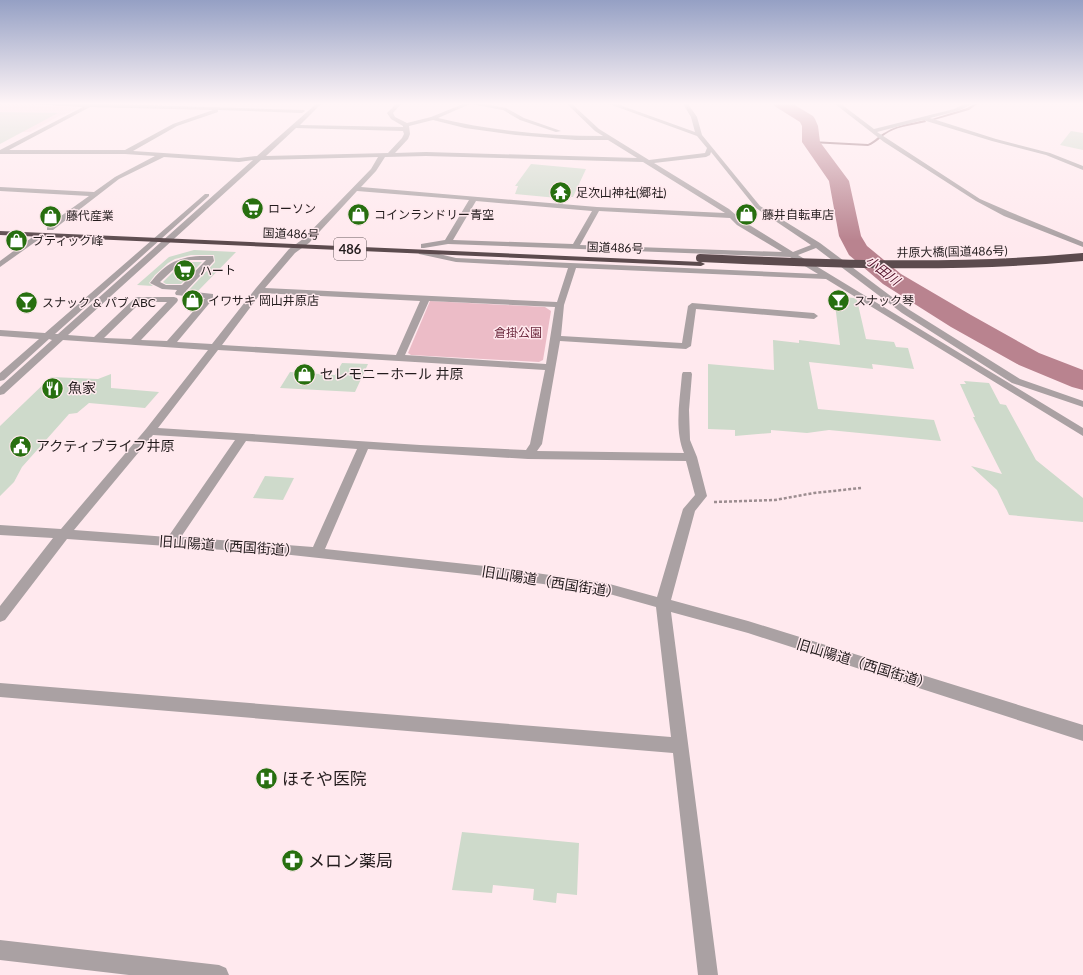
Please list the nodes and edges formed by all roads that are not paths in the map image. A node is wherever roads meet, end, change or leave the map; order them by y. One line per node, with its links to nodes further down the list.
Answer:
1 (130, 150): 11 (street)
2 (259, 150): 15 (street)
3 (270, 150): 14 (street)
4 (392, 150): 13 (street)
5 (627, 150): 16 (street)
6 (709, 150): 16 (street)
7 (712, 150): 34 (street)
8 (899, 150): 35 (street)
9 (1031, 150): 17 (street)
10 (0, 152): 11 (street)
11 (125, 152): 12 (street)
12 (163, 154): 15 (street); 20 (street)
13 (386, 154): 14 (street); 16 (street); 19 (street)
14 (260, 158): 15 (street); 29 (street)
15 (249, 159): 27 (street)
16 (646, 161): 23 (street)
17 (1083, 168)
18 (0, 189): 20 (street)
19 (356, 189): 21 (street); 33 (street)
20 (97, 194): 25 (street)
21 (473, 200): 22 (street); 32 (street)
22 (597, 209): 23 (street); 36 (street)
23 (732, 216): 38 (street)
24 (0, 226): 25 (highway, 国道486号 / 486)
25 (50, 228): 27 (highway, 国道486号 / 486)
26 (0, 233): 28 (highway, 国道486号 / 486)
27 (162, 234): 29 (highway, 国道486号 / 486); 30 (street)
28 (41, 235): 30 (highway, 国道486号 / 486); 42 (street)
29 (175, 235): 31 (street); 33 (highway, 国道486号 / 486)
30 (155, 241): 31 (highway, 国道486号 / 486); 53 (street)
31 (168, 241): 33 (highway, 国道486号 / 486); 54 (street)
32 (448, 242): 36 (street); 37 (street)
33 (302, 244): 37 (highway, 国道486号 / 486); 45 (street)
34 (817, 245): 38 (street); 50 (street)
35 (1083, 245)
36 (575, 247): 38 (street)
37 (423, 249): 40 (highway, 国道486号 / 486); 43 (street)
38 (792, 255): 44 (street)
39 (1083, 257): 40 (highway, 井原大橋(国道486号) / 486, bridge)
40 (701, 261): 41 (highway, 井原大橋(国道486号) / 486)
41 (1083, 263)
42 (0, 265)
43 (573, 265): 44 (street); 49 (street)
44 (830, 277): 47 (street)
45 (259, 290): 48 (street); 59 (street)
46 (181, 291): 46 (street); 58 (street)
47 (858, 294): 50 (street); 67 (street)
48 (426, 298): 49 (street); 60 (street)
49 (560, 305): 55 (street)
50 (905, 311): 65 (street)
51 (814, 316): 55 (street)
52 (0, 333): 53 (street)
53 (48, 336): 54 (street); 63 (street)
54 (60, 338): 56 (street); 64 (street)
55 (556, 338): 61 (street)
56 (96, 340): 57 (street); 57 (street)
57 (134, 342): 58 (street)
58 (170, 345): 59 (street)
59 (215, 348): 60 (street); 66 (street)
60 (399, 358): 61 (street)
61 (550, 367): 70 (street)
62 (687, 374): 71 (street)
63 (0, 378)
64 (0, 392)
65 (1083, 404)
66 (150, 430): 68 (street); 73 (street)
67 (1083, 433)
68 (243, 437): 69 (street); 74 (street)
69 (364, 445): 70 (street); 75 (street)
70 (528, 455): 71 (street)
71 (691, 457): 76 (street)
72 (0, 530): 73 (street, 旧山陽道（西国街道）)
73 (64, 534): 74 (street, 旧山陽道（西国街道）); 77 (street)
74 (171, 542): 75 (street, 旧山陽道（西国街道）)
75 (317, 553): 76 (street, 旧山陽道（西国街道）)
76 (663, 604): 79 (street, 旧山陽道（西国街道）); 80 (street)
77 (0, 616)
78 (0, 690): 80 (street)
79 (1083, 733)
80 (681, 746): 83 (street)
81 (0, 950): 82 (street)
82 (219, 975)
83 (708, 975)

